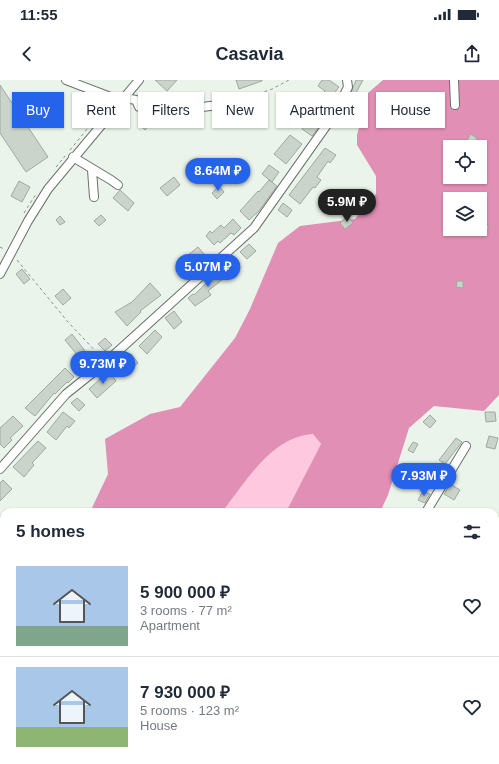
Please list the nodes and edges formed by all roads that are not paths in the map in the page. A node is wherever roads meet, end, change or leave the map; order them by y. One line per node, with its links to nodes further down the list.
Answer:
1 (66, 80): 5 (street)
2 (139, 80): 6 (street)
3 (347, 80): 17 (street)
4 (454, 80): 9 (street)
5 (100, 92)
6 (129, 92)
7 (130, 100): 8 (street)
8 (212, 105)
9 (455, 105)
10 (98, 128): 11 (street)
11 (74, 157): 12 (street); 15 (street)
12 (92, 170): 13 (street); 14 (street)
13 (118, 185)
14 (94, 197)
15 (0, 274)
16 (466, 446): 18 (street)
17 (0, 469)
18 (428, 508)

